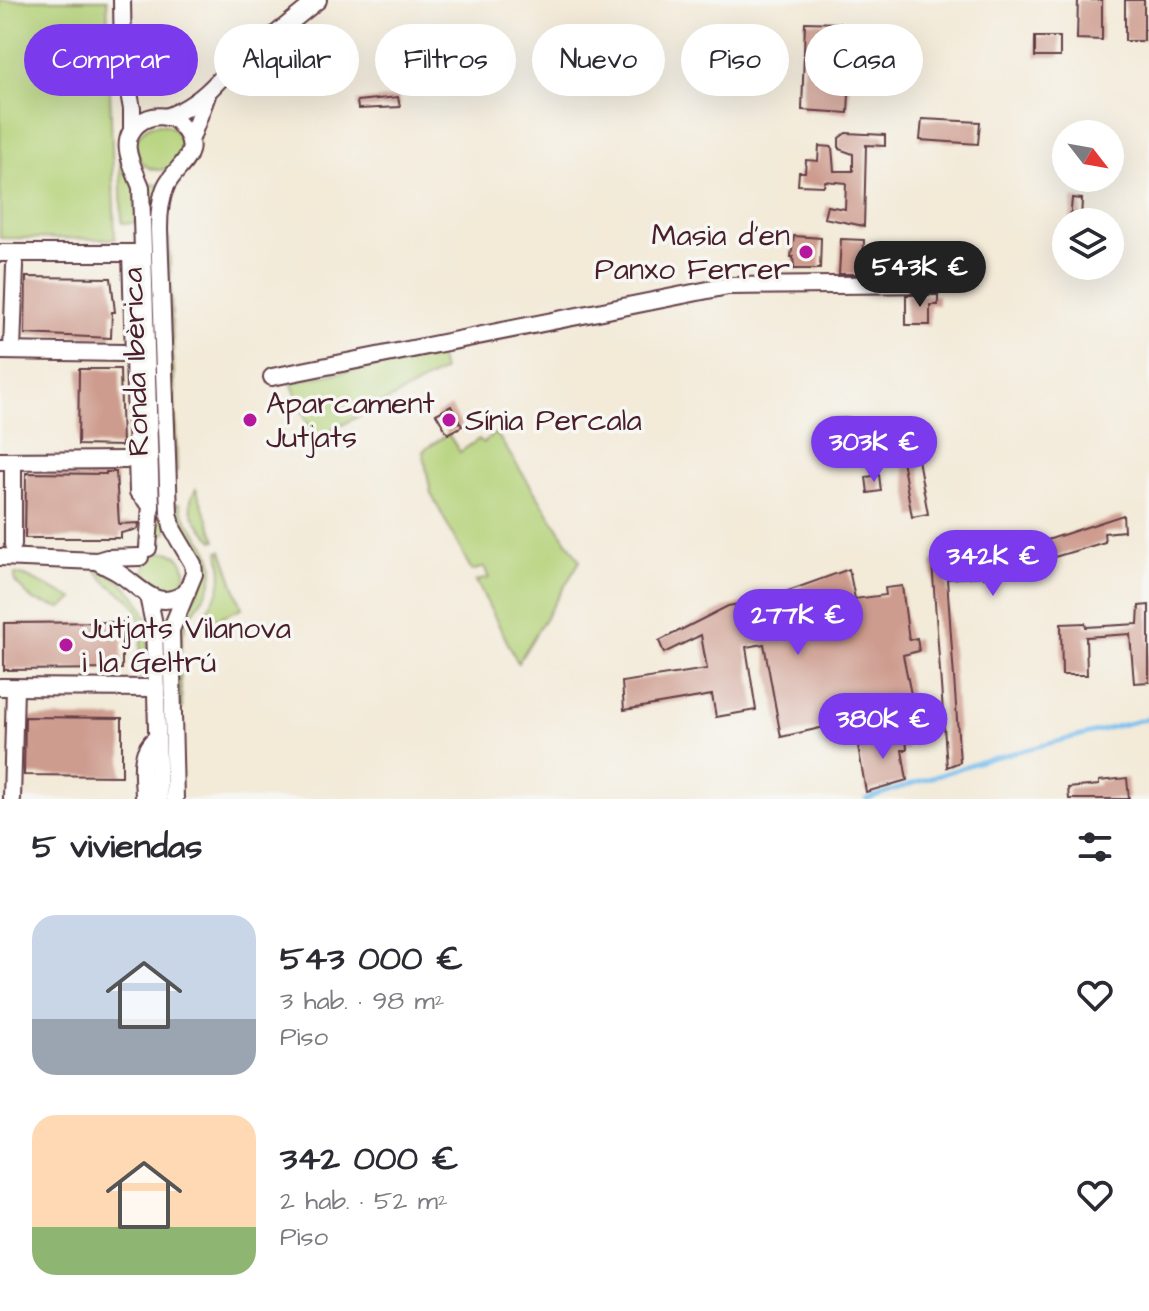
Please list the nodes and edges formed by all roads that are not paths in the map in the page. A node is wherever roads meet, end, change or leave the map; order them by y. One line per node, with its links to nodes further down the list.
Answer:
1 (122, 0): 3 (street)
2 (318, 0): 4 (street)
3 (122, 24)
4 (208, 93): 7 (street); 9 (street, Ronda Ibèrica)
5 (130, 96): 8 (street)
6 (138, 96): 7 (street)
7 (161, 116): 8 (street); 9 (street)
8 (132, 131): 10 (street)
9 (190, 141): 11 (street, Ronda Ibèrica)
10 (127, 154): 11 (street); 13 (street, Ronda Ibèrica)
11 (172, 175): 22 (street, Ronda Ibèrica)
12 (0, 253): 13 (street)
13 (138, 253): 23 (street, Ronda Ibèrica)
14 (15, 266): 16 (street)
15 (942, 284): 18 (street)
16 (6, 350): 17 (street)
17 (123, 353)
18 (272, 377)
19 (126, 460): 20 (street)
20 (6, 461): 21 (street)
21 (13, 545)
22 (182, 548): 23 (street); 27 (street, Ronda Ibèrica)
23 (144, 553): 25 (street); 26 (street, Ronda Ibèrica)
24 (0, 557): 25 (street)
25 (97, 561): 26 (street)
26 (144, 592): 27 (street); 29 (street, Ronda Ibèrica)
27 (187, 592): 34 (street, Ronda Ibèrica)
28 (7, 688): 29 (street); 31 (street)
29 (156, 688): 30 (street, Ronda Ibèrica)
30 (156, 738): 32 (street, Ronda Ibèrica); 33 (street, Ronda Ibèrica)
31 (12, 799)
32 (144, 799)
33 (159, 799)
34 (175, 799)

